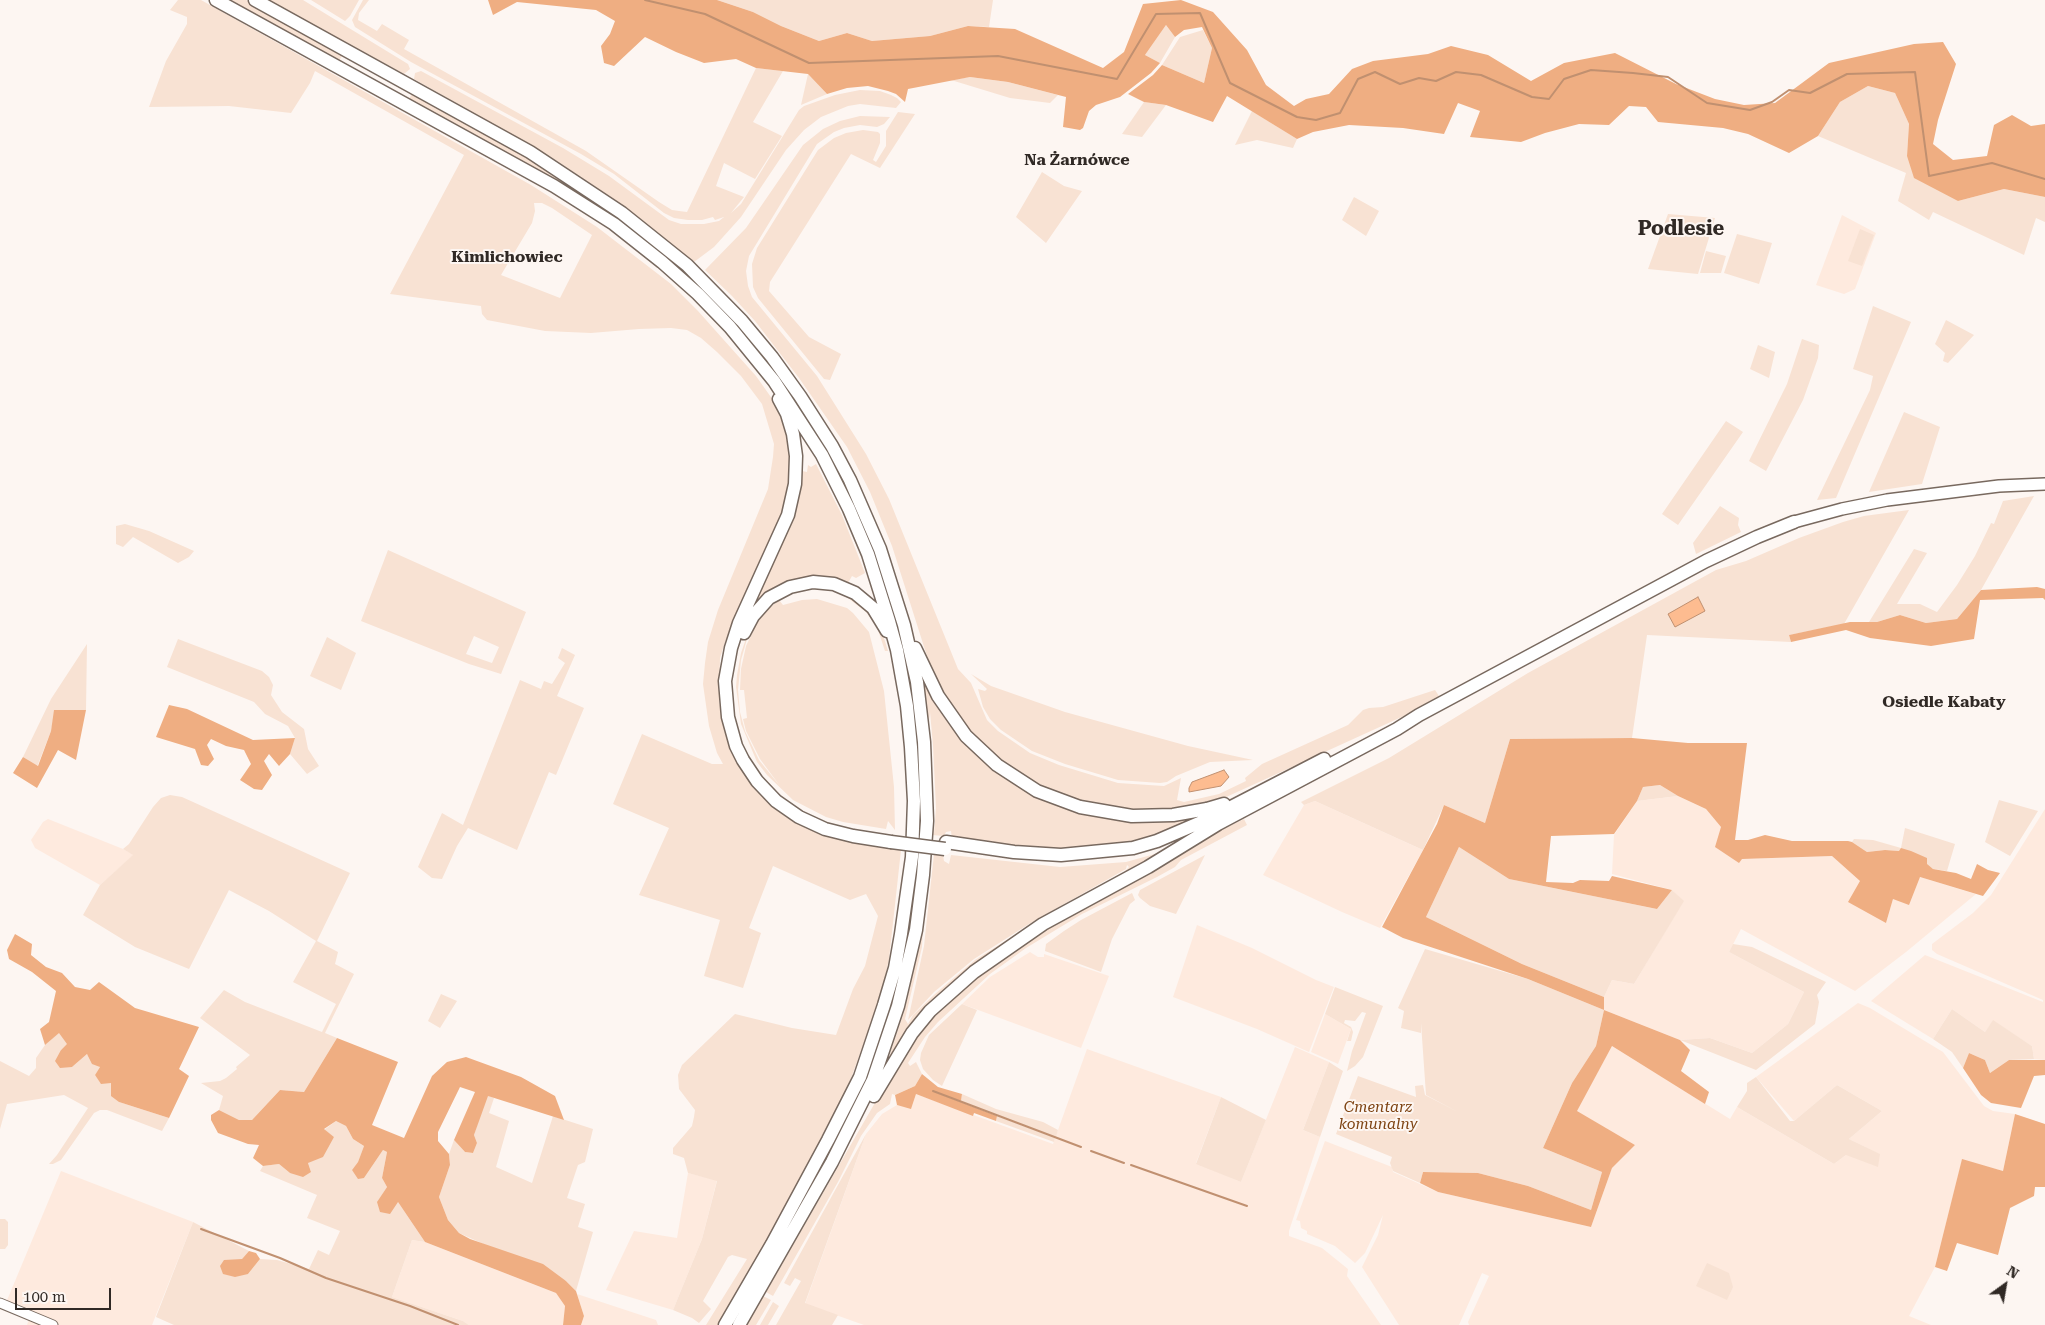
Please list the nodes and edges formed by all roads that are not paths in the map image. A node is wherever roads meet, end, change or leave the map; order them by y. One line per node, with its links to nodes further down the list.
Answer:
1 (216, 0): 3 (highway)
2 (255, 0): 6 (highway)
3 (764, 368): 7 (highway); 11 (highway)
4 (2045, 484): 5 (main road)
5 (1794, 522): 8 (highway)
6 (904, 625): 9 (highway); 13 (highway)
7 (896, 650): 11 (highway); 16 (highway)
8 (1419, 715): 9 (highway); 10 (highway)
9 (1266, 788): 12 (highway)
10 (1218, 824): 12 (highway); 13 (highway)
11 (891, 838): 12 (highway, bridge)
12 (945, 846)
13 (832, 1162): 17 (highway)
14 (0, 1303): 15 (street)
15 (52, 1325)
16 (725, 1325)
17 (739, 1325)

